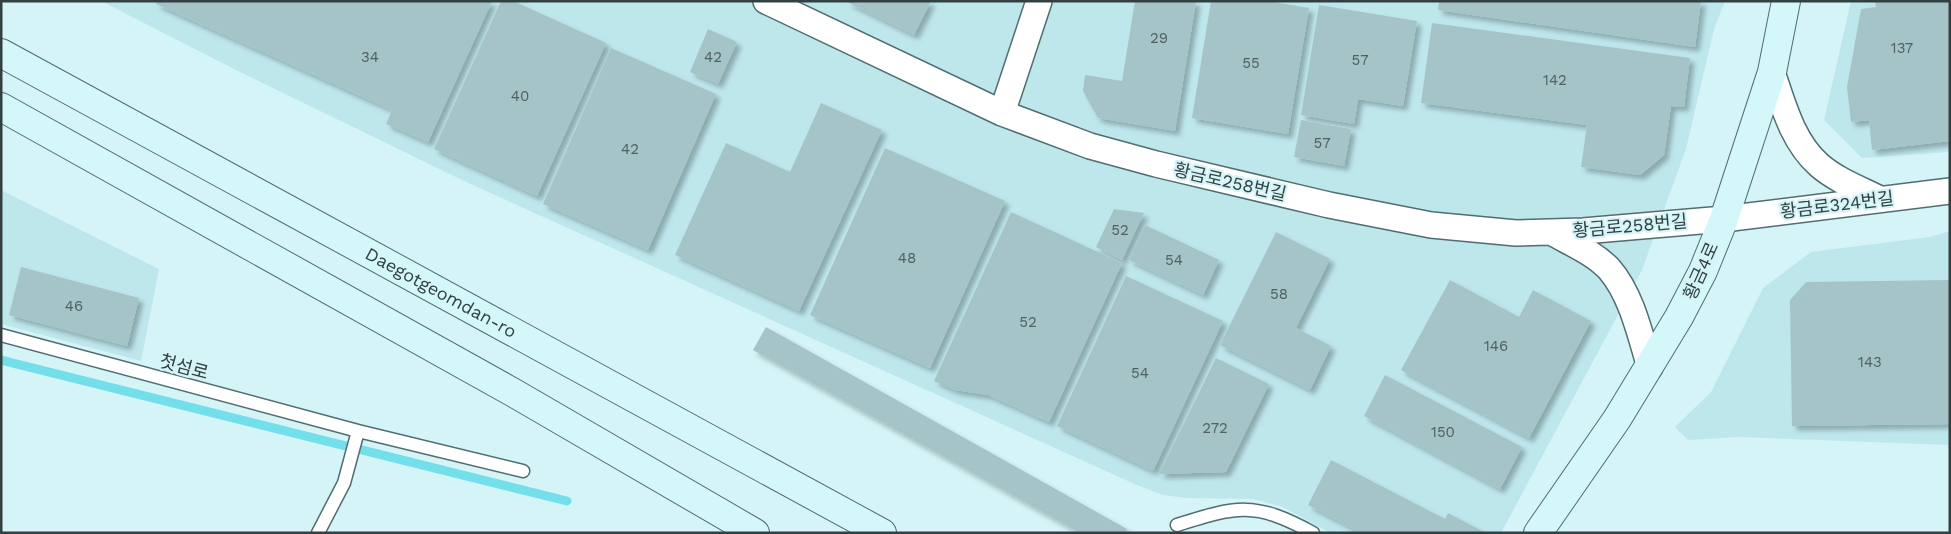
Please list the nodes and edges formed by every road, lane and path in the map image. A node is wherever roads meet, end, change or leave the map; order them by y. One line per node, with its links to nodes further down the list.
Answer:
1 (766, 1): 7 (street, 황금로258번길)
2 (1039, 1): 7 (street)
3 (1786, 1): 5 (main road, 황금4로)
4 (1, 53): 20 (main road, Daegotgeomdan-ro)
5 (1772, 72): 9 (street); 10 (main road, 황금4로)
6 (1, 107): 19 (main road)
7 (1002, 112): 11 (street, 황금로258번길)
8 (1950, 190): 9 (street, 황금로324번길)
9 (1880, 199): 10 (street, 황금로324번길)
10 (1724, 219): 11 (street, 황금로258번길); 13 (main road, 황금4로)
11 (1551, 232): 13 (street)
12 (1, 335): 14 (lane, 첫섬로)
13 (1650, 367): 16 (main road, 황금4로)
14 (358, 431): 15 (lane, 첫섬로); 18 (lane)
15 (523, 470)
16 (1545, 522)
17 (1177, 525): 21 (lane)
18 (318, 533)
19 (755, 533)
20 (882, 533)
21 (1313, 533)

